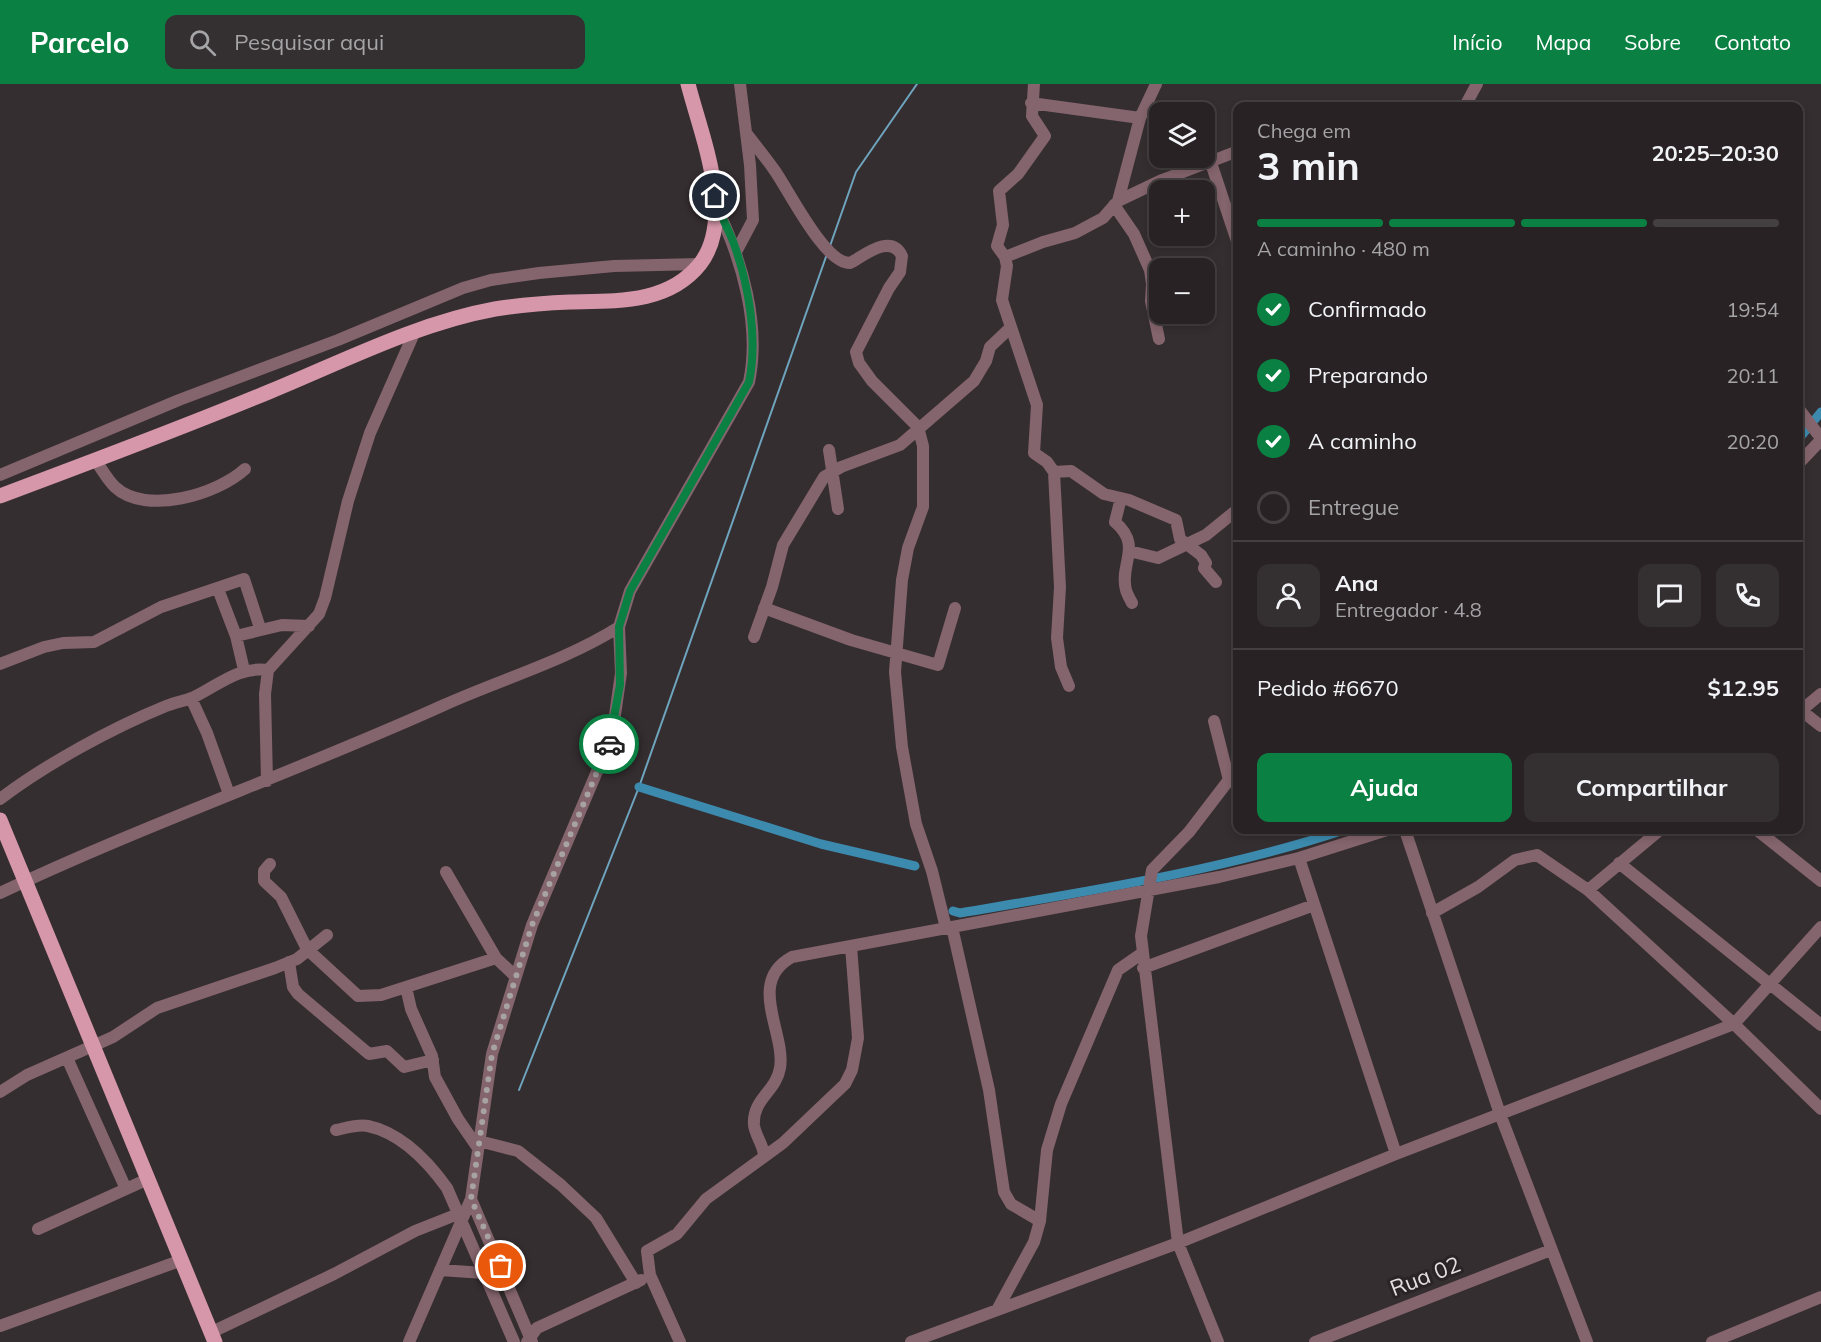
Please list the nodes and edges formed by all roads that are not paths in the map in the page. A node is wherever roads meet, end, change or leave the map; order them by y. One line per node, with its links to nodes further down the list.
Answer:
1 (688, 84): 15 (main road)
2 (740, 84): 9 (street)
3 (1034, 84): 7 (street)
4 (1156, 84): 8 (street)
5 (1477, 84): 6 (street)
6 (1467, 102)
7 (1031, 103): 8 (street); 18 (street)
8 (1140, 118): 14 (street)
9 (746, 133): 17 (street); 24 (street)
10 (1233, 153): 11 (street)
11 (1215, 161)
12 (1197, 168): 14 (street)
13 (1213, 168): 16 (street)
14 (1116, 203): 18 (street); 22 (street)
15 (717, 208): 17 (street); 19 (main road)
16 (1233, 229)
17 (736, 252): 45 (street)
18 (1005, 257): 20 (street)
19 (700, 264): 21 (main road); 32 (street)
20 (1010, 328): 24 (street); 31 (street)
21 (415, 331): 28 (main road); 44 (street)
22 (1158, 339)
23 (1803, 414): 25 (street)
24 (918, 427): 30 (street); 49 (street)
25 (1821, 439): 27 (street)
26 (829, 450): 30 (street)
27 (1803, 459)
28 (95, 460): 29 (street); 33 (main road)
29 (245, 469)
30 (832, 471): 35 (street); 43 (street)
31 (1053, 472): 34 (street); 53 (street)
32 (0, 475)
33 (0, 496)
34 (1121, 498): 37 (street); 38 (street)
35 (837, 509)
36 (1233, 512): 37 (street)
37 (1186, 546): 38 (street); 39 (street)
38 (1129, 551): 41 (street)
39 (1216, 582)
40 (218, 589): 46 (street); 47 (street); 50 (street)
41 (1132, 603)
42 (955, 608): 49 (street)
43 (764, 609): 48 (street); 49 (street)
44 (309, 626): 46 (street); 52 (street)
45 (619, 627): 62 (street); 90 (street)
46 (260, 628): 47 (street)
47 (236, 636): 51 (street)
48 (753, 637)
49 (895, 652): 81 (street)
50 (0, 664)
51 (244, 670): 52 (street); 55 (street)
52 (268, 670): 62 (street)
53 (1069, 686)
54 (1821, 694): 56 (street)
55 (191, 698): 63 (street); 64 (street)
56 (1803, 708)
57 (1803, 712): 59 (street)
58 (1214, 721): 61 (street)
59 (1821, 726)
60 (1233, 775): 61 (street)
61 (1229, 780): 77 (street)
62 (267, 781): 63 (street)
63 (229, 794): 74 (street)
64 (0, 799)
65 (0, 820): 74 (main road)
66 (1374, 834): 70 (street)
67 (1406, 834): 80 (street)
68 (1654, 834): 71 (street)
69 (1762, 834): 75 (street)
70 (1299, 858): 77 (street); 79 (street)
71 (1619, 863): 76 (street); 91 (street)
72 (270, 864): 85 (street)
73 (446, 872): 87 (street)
74 (25, 881): 78 (street); 95 (main road)
75 (1821, 881)
76 (1588, 890): 80 (street); 93 (street)
77 (1148, 892): 81 (street); 86 (street)
78 (0, 893)
79 (1314, 905): 89 (street); 103 (street)
80 (1432, 913): 100 (street)
81 (949, 927): 84 (street); 109 (street)
82 (1821, 927): 91 (street)
83 (327, 935): 85 (street)
84 (851, 946): 104 (street); 104 (street)
85 (307, 949): 88 (street); 92 (street)
86 (1142, 954): 89 (street); 109 (street)
87 (496, 958): 90 (street); 92 (street)
88 (289, 962): 95 (street); 97 (street)
89 (1143, 968): 111 (street)
90 (515, 976): 102 (street)
91 (1769, 984): 93 (street); 94 (street)
92 (406, 987): 97 (street)
93 (1734, 1024): 99 (street); 100 (street)
94 (1821, 1025)
95 (92, 1047): 96 (street); 105 (main road)
96 (67, 1058): 98 (street); 106 (street)
97 (433, 1060): 102 (street)
98 (0, 1092)
99 (1821, 1109)
100 (1500, 1114): 103 (street); 112 (street)
101 (336, 1130): 108 (street)
102 (479, 1145): 107 (street); 118 (street)
103 (1396, 1154): 111 (street)
104 (764, 1155): 117 (street)
105 (148, 1179): 106 (street); 113 (main road)
106 (126, 1189): 110 (street)
107 (471, 1199): 108 (street); 114 (street)
108 (460, 1217): 115 (street); 116 (street); 122 (street)
109 (1040, 1221): 120 (street)
110 (38, 1229)
111 (1178, 1243): 120 (street); 128 (street)
112 (1551, 1250): 129 (street, Rua 02); 130 (street)
113 (182, 1260): 121 (street); 122 (main road)
114 (501, 1266): 116 (street); 123 (street)
115 (440, 1270): 116 (street); 124 (street)
116 (484, 1273): 125 (street)
117 (650, 1275): 118 (street); 126 (street)
118 (636, 1283): 123 (street)
119 (1821, 1297): 131 (street)
120 (997, 1310): 127 (street)
121 (0, 1326)
122 (213, 1337)
123 (529, 1340)
124 (408, 1342)
125 (514, 1342)
126 (681, 1342)
127 (911, 1342)
128 (1218, 1342)
129 (1315, 1342)
130 (1587, 1342)
131 (1712, 1342)

